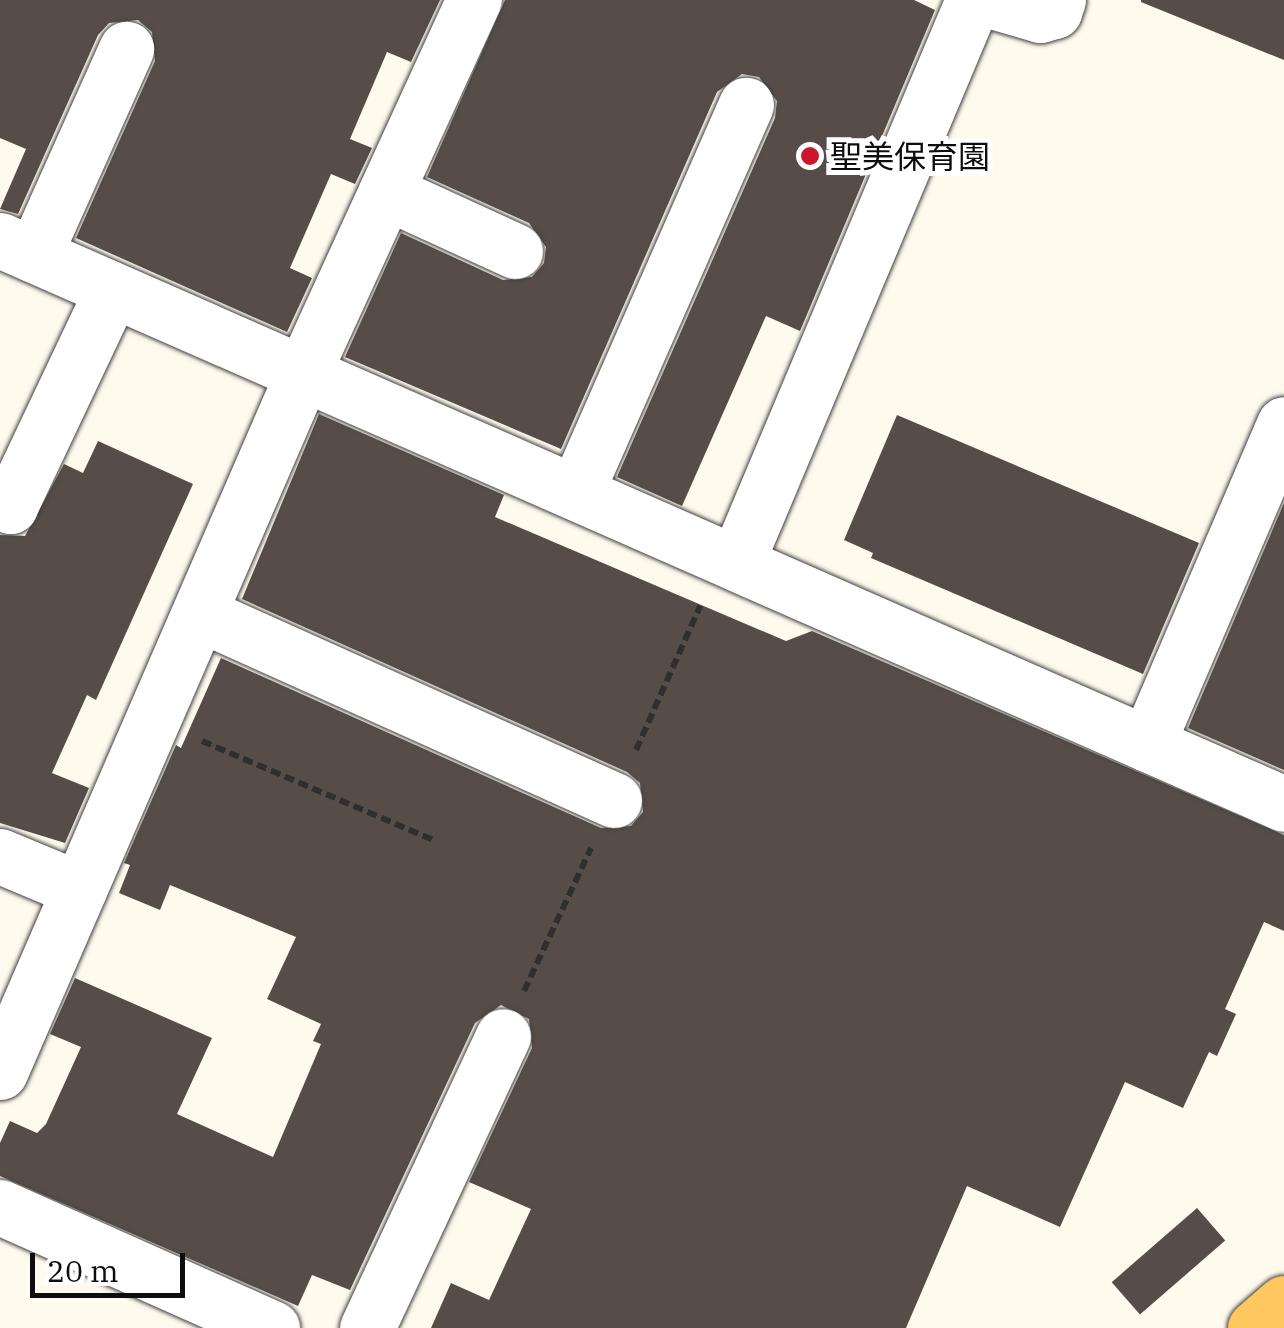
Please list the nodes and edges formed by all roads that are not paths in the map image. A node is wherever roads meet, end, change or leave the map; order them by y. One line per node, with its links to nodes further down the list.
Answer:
1 (474, 0): 7 (street)
2 (973, 0): 16 (street)
3 (989, 0): 4 (street)
4 (1058, 0)
5 (126, 50): 8 (street)
6 (746, 106): 13 (street)
7 (386, 192): 9 (street); 11 (street)
8 (17, 248): 10 (street)
9 (515, 251)
10 (112, 290): 11 (street); 14 (street)
11 (302, 375): 13 (street); 17 (street)
12 (1284, 424): 15 (street)
13 (576, 492): 16 (street)
14 (0, 502)
15 (1267, 516): 18 (street)
16 (737, 561): 18 (street)
17 (200, 614): 19 (street); 22 (street)
18 (1148, 744): 20 (street)
19 (614, 800)
20 (1284, 804)
21 (0, 856): 22 (street)
22 (79, 889): 24 (street)
23 (503, 1036): 28 (street)
24 (0, 1072)
25 (0, 1207): 27 (street)
26 (1284, 1302): 29 (main road)
27 (272, 1328)
28 (367, 1328)
29 (1255, 1328)

